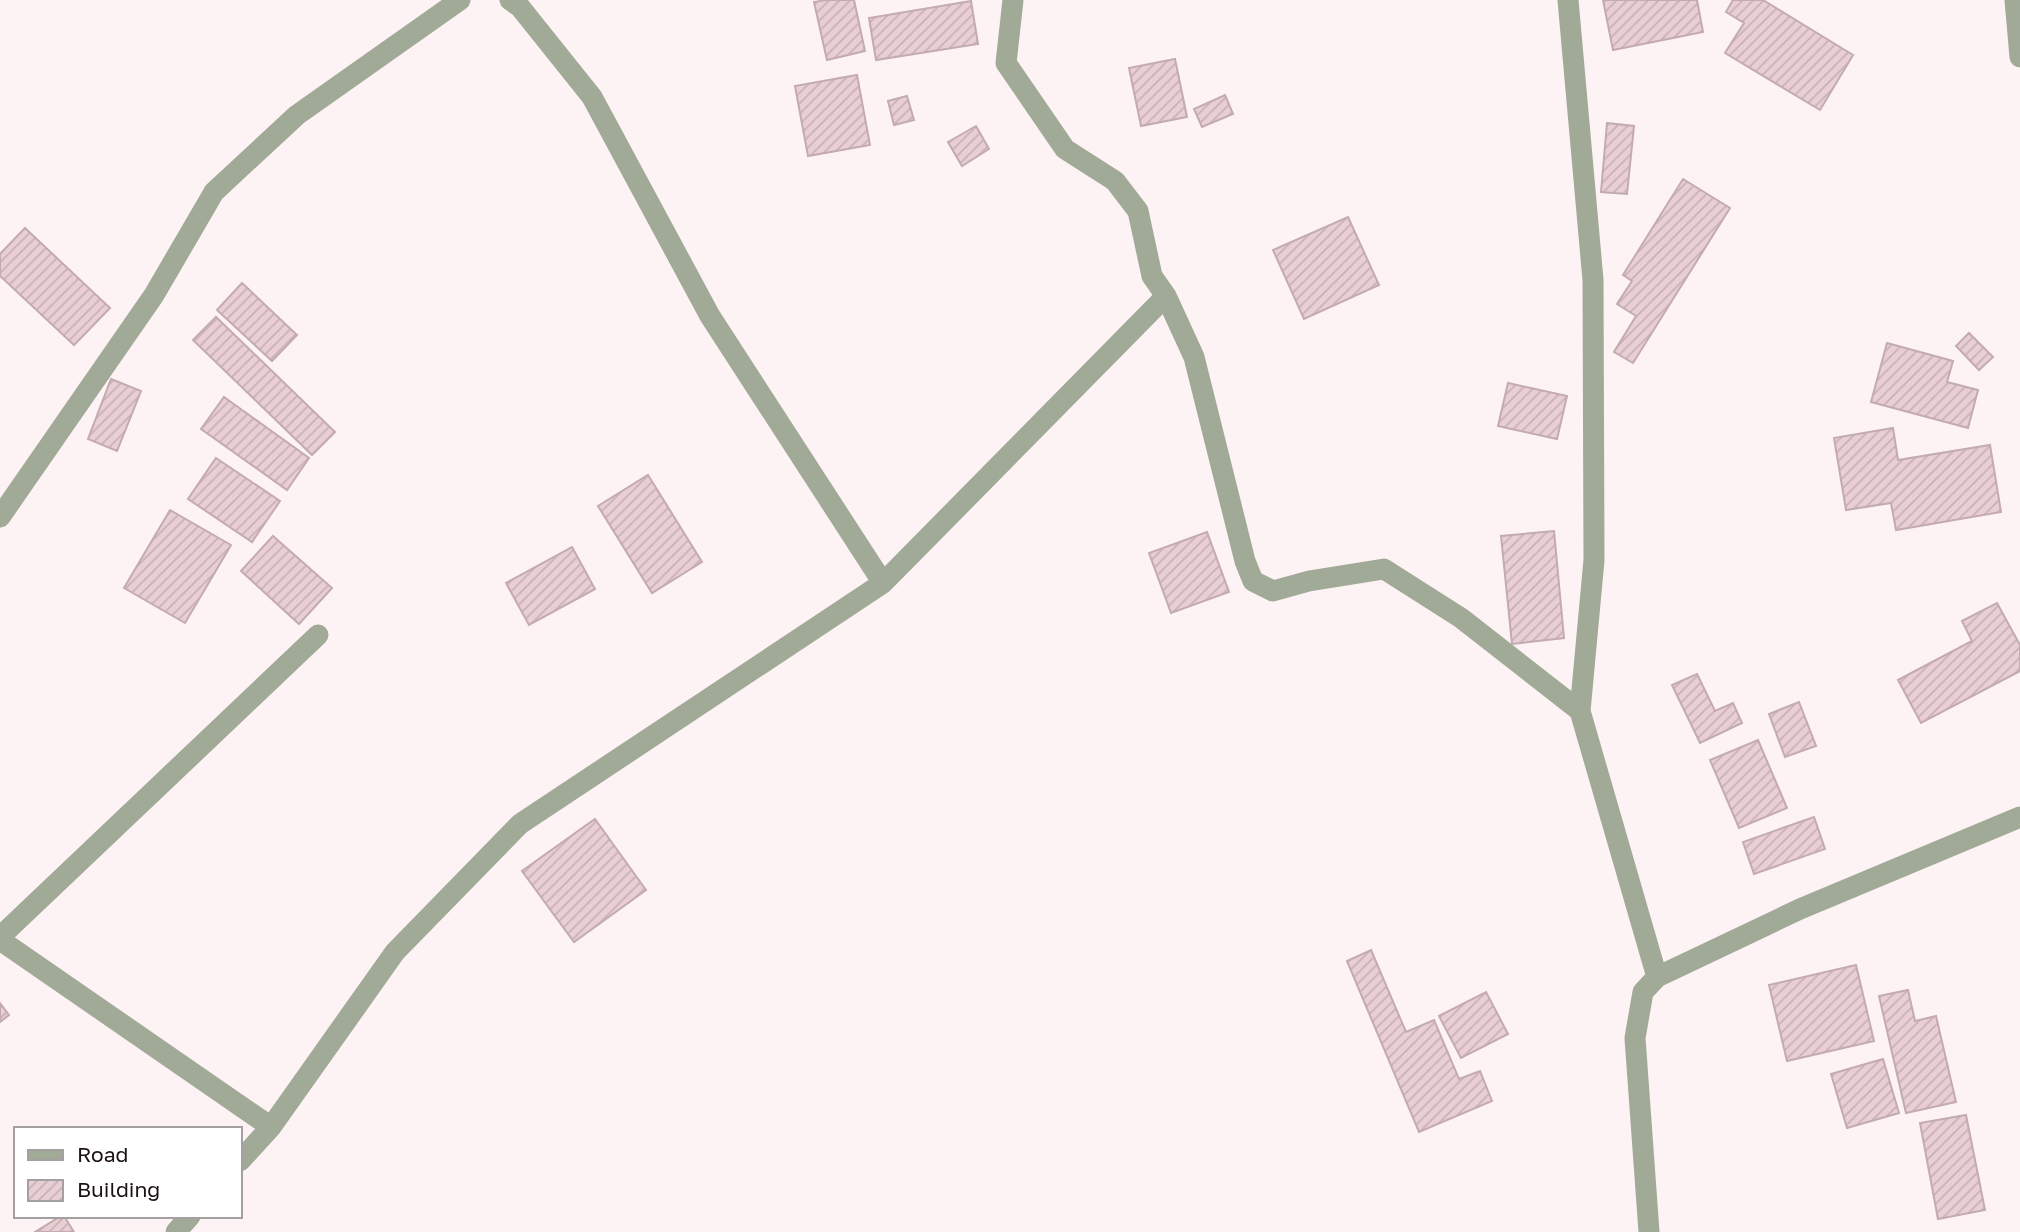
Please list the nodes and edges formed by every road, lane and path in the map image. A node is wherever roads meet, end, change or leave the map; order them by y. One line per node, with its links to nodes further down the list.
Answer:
1 (460, 0): 8 (street)
2 (510, 0): 9 (street)
3 (1013, 0): 7 (street)
4 (1568, 0): 11 (street)
5 (2015, 0): 6 (street)
6 (2020, 57)
7 (1166, 296): 9 (street); 11 (street)
8 (0, 517)
9 (883, 583): 15 (street)
10 (317, 635): 13 (street)
11 (1580, 711): 14 (street)
12 (2020, 817): 14 (street)
13 (0, 939): 15 (street)
14 (1657, 977): 19 (street)
15 (271, 1127): 16 (street)
16 (242, 1159)
17 (188, 1218): 18 (street)
18 (176, 1232)
19 (1649, 1232)

